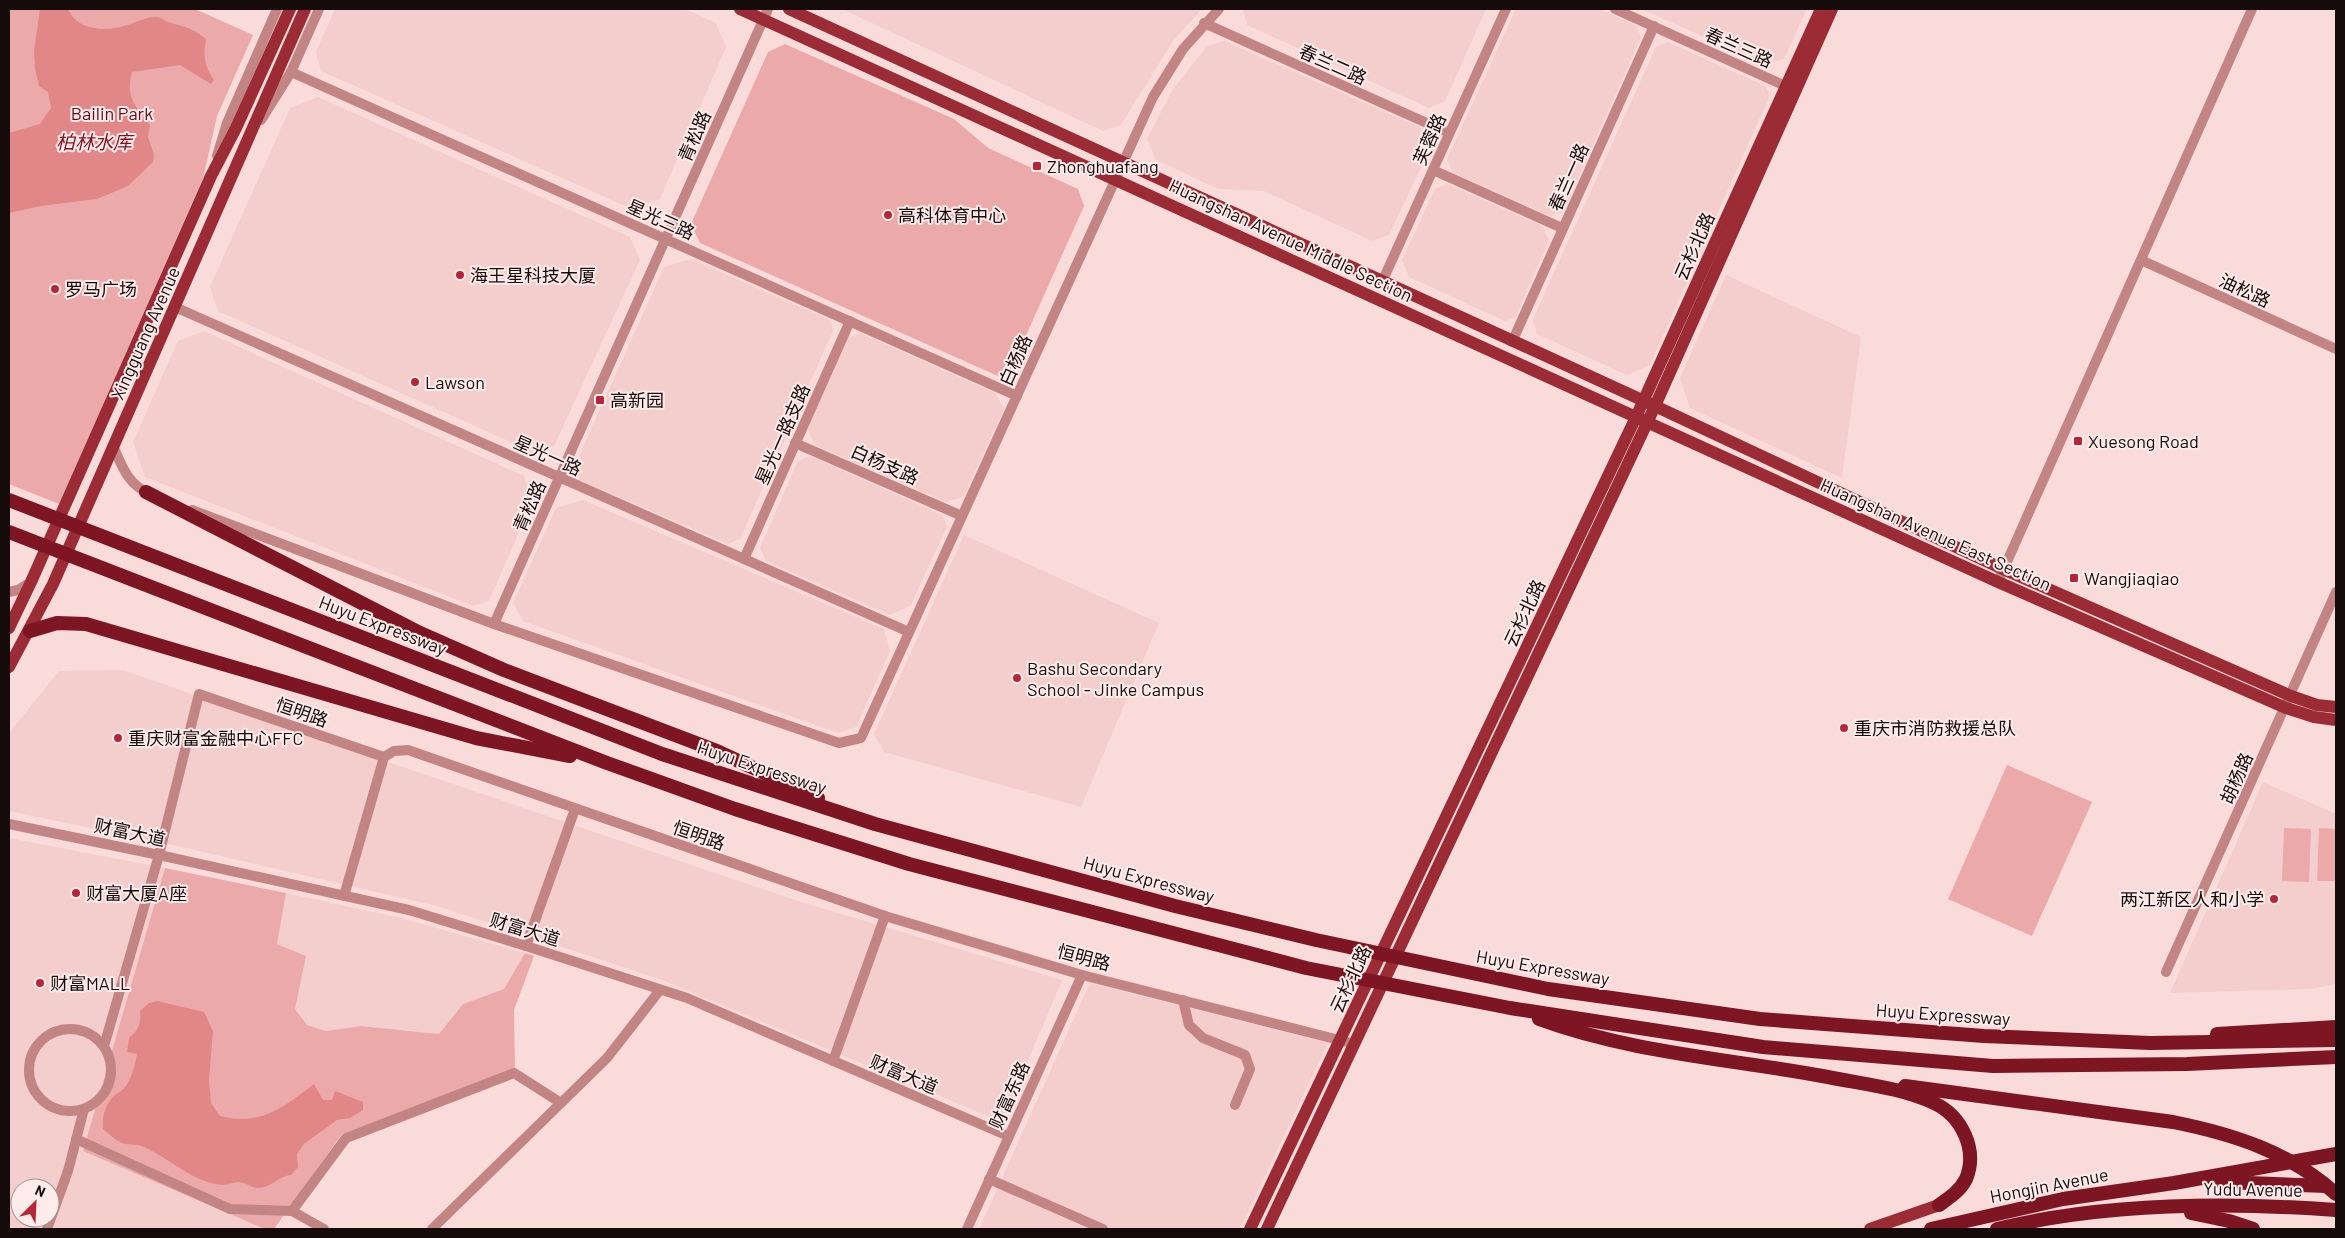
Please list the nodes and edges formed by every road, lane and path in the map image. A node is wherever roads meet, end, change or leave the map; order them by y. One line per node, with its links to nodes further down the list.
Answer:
1 (277, 9): 22 (street)
2 (290, 9): 22 (main road, Xingguang Avenue)
3 (305, 9): 19 (main road, Xingguang Avenue)
4 (318, 9): 16 (street)
5 (740, 9): 13 (main road, Huangshan Avenue Middle Section)
6 (789, 9): 20 (main road, Huangshan Avenue Middle Section)
7 (1219, 9): 14 (street, 白杨路)
8 (1506, 9): 18 (street, 芙蓉路)
9 (1615, 9): 15 (street, 春兰三路)
10 (1821, 9): 17 (main road, 云杉北路)
11 (1832, 9): 17 (main road, 云杉北路)
12 (2252, 9): 26 (street)
13 (765, 14): 23 (main road, Huangshan Avenue Middle Section); 25 (street, 青松路)
14 (1204, 23): 18 (street, 春兰二路); 20 (street, 白杨路)
15 (1654, 26): 17 (street, 春兰三路); 24 (street, 春兰一路)
16 (291, 72): 19 (street); 25 (street, 星光三路)
17 (1791, 88): 33 (main road, 云杉北路)
18 (1449, 133): 21 (street, 芙蓉路)
19 (250, 138): 28 (main road, Xingguang Avenue)
20 (1123, 163): 23 (street, 白杨路); 27 (main road, Huangshan Avenue Middle Section)
21 (1433, 170): 24 (street); 27 (street, 芙蓉路)
22 (211, 176): 44 (main road, Xingguang Avenue)
23 (1115, 180): 32 (street, 白杨路); 34 (main road, Huangshan Avenue Middle Section)
24 (1562, 228): 30 (street, 春兰一路)
25 (666, 239): 29 (street, 星光三路); 37 (street, 青松路)
26 (2140, 260): 31 (street, 油松路); 43 (street)
27 (1382, 282): 30 (main road, Huangshan Avenue Middle Section)
28 (175, 307): 36 (main road, Xingguang Avenue); 37 (street, 星光一路)
29 (850, 321): 32 (street, 星光三路); 35 (street, 星光一路支路)
30 (1512, 342): 33 (main road, Huangshan Avenue Middle Section)
31 (2336, 349)
32 (1017, 396): 40 (street, 白杨路)
33 (1649, 403): 34 (main road, 云杉北路); 43 (main road, Huangshan Avenue East Section)
34 (1642, 419): 45 (main road, Huangshan Avenue East Section); 71 (main road, 云杉北路); 74 (main road, 云杉北路)
35 (796, 443): 40 (street, 白杨支路); 42 (street, 星光一路支路)
36 (114, 448): 38 (street); 50 (main road, Xingguang Avenue)
37 (559, 478): 42 (street, 星光一路); 48 (street, 青松路)
38 (146, 492): 48 (street); 60 (highway)
39 (9, 500): 60 (highway, Huyu Expressway)
40 (962, 516): 51 (street, 白杨路)
41 (11, 533): 57 (highway)
42 (744, 559): 51 (street, 星光一路)
43 (2003, 569): 45 (street); 53 (main road, Huangshan Avenue East Section)
44 (31, 582): 46 (street); 49 (main road, Xingguang Avenue)
45 (1998, 582): 53 (main road, Huangshan Avenue East Section)
46 (9, 592)
47 (2336, 595): 53 (street, 胡杨路)
48 (494, 624): 51 (street, 白杨路)
49 (9, 628)
50 (30, 631): 52 (main road, Xingguang Avenue); 57 (highway)
51 (909, 632)
52 (9, 667)
53 (2288, 702): 54 (main road, Huangshan Avenue East Section); 55 (main road, Huangshan Avenue East Section); 65 (street, 胡杨路)
54 (2336, 707)
55 (2336, 720)
56 (384, 757): 58 (street, 恒明路); 61 (street, 恒明路); 62 (street)
57 (607, 763): 69 (highway)
58 (575, 809): 63 (street, 恒明路); 64 (street)
59 (9, 824): 61 (street, 财富大道)
60 (875, 824): 73 (highway, Huyu Expressway)
61 (159, 855): 62 (street, 财富大道); 75 (street)
62 (344, 896): 64 (street, 财富大道)
63 (885, 916): 66 (street, 恒明路); 77 (street)
64 (526, 946): 67 (street, 财富大道)
65 (2166, 972)
66 (1082, 975): 68 (street, 恒明路); 82 (street, 财富东路)
67 (660, 990): 77 (street, 财富大道); 79 (street)
68 (1183, 1000): 71 (street, 恒明路); 80 (street)
69 (1510, 1008): 76 (highway); 78 (highway)
70 (2336, 1027): 73 (highway)
71 (1341, 1040): 74 (street, 恒明路); 99 (main road, 云杉北路)
72 (2336, 1040): 73 (highway, Huyu Expressway)
73 (2150, 1043)
74 (1355, 1044): 100 (main road, 云杉北路)
75 (104, 1046): 81 (street); 81 (street)
76 (2336, 1057)
77 (833, 1061): 82 (street, 财富大道)
78 (1813, 1074): 88 (highway); 89 (highway)
79 (562, 1103): 92 (street); 96 (street)
80 (1235, 1105)
81 (84, 1109): 83 (street)
82 (1008, 1136): 85 (street, 财富东路)
83 (76, 1139): 92 (street); 94 (street)
84 (2336, 1154): 86 (highway)
85 (989, 1180): 97 (street, 财富东路); 98 (street)
86 (2174, 1183): 87 (highway, Yudu Avenue); 102 (highway, Hongjin Avenue)
87 (2336, 1188)
88 (2336, 1194)
89 (1938, 1205): 101 (main road)
90 (2168, 1208): 91 (highway, Yudu Avenue); 93 (highway, Hongjin Avenue); 104 (highway)
91 (2336, 1210)
92 (292, 1211): 95 (street)
93 (2010, 1227): 103 (highway, Hongjin Avenue)
94 (46, 1229)
95 (324, 1229)
96 (432, 1229)
97 (967, 1229)
98 (1103, 1229)
99 (1250, 1229)
100 (1267, 1229)
101 (1870, 1229)
102 (1931, 1229)
103 (1996, 1229)
104 (2252, 1229)

